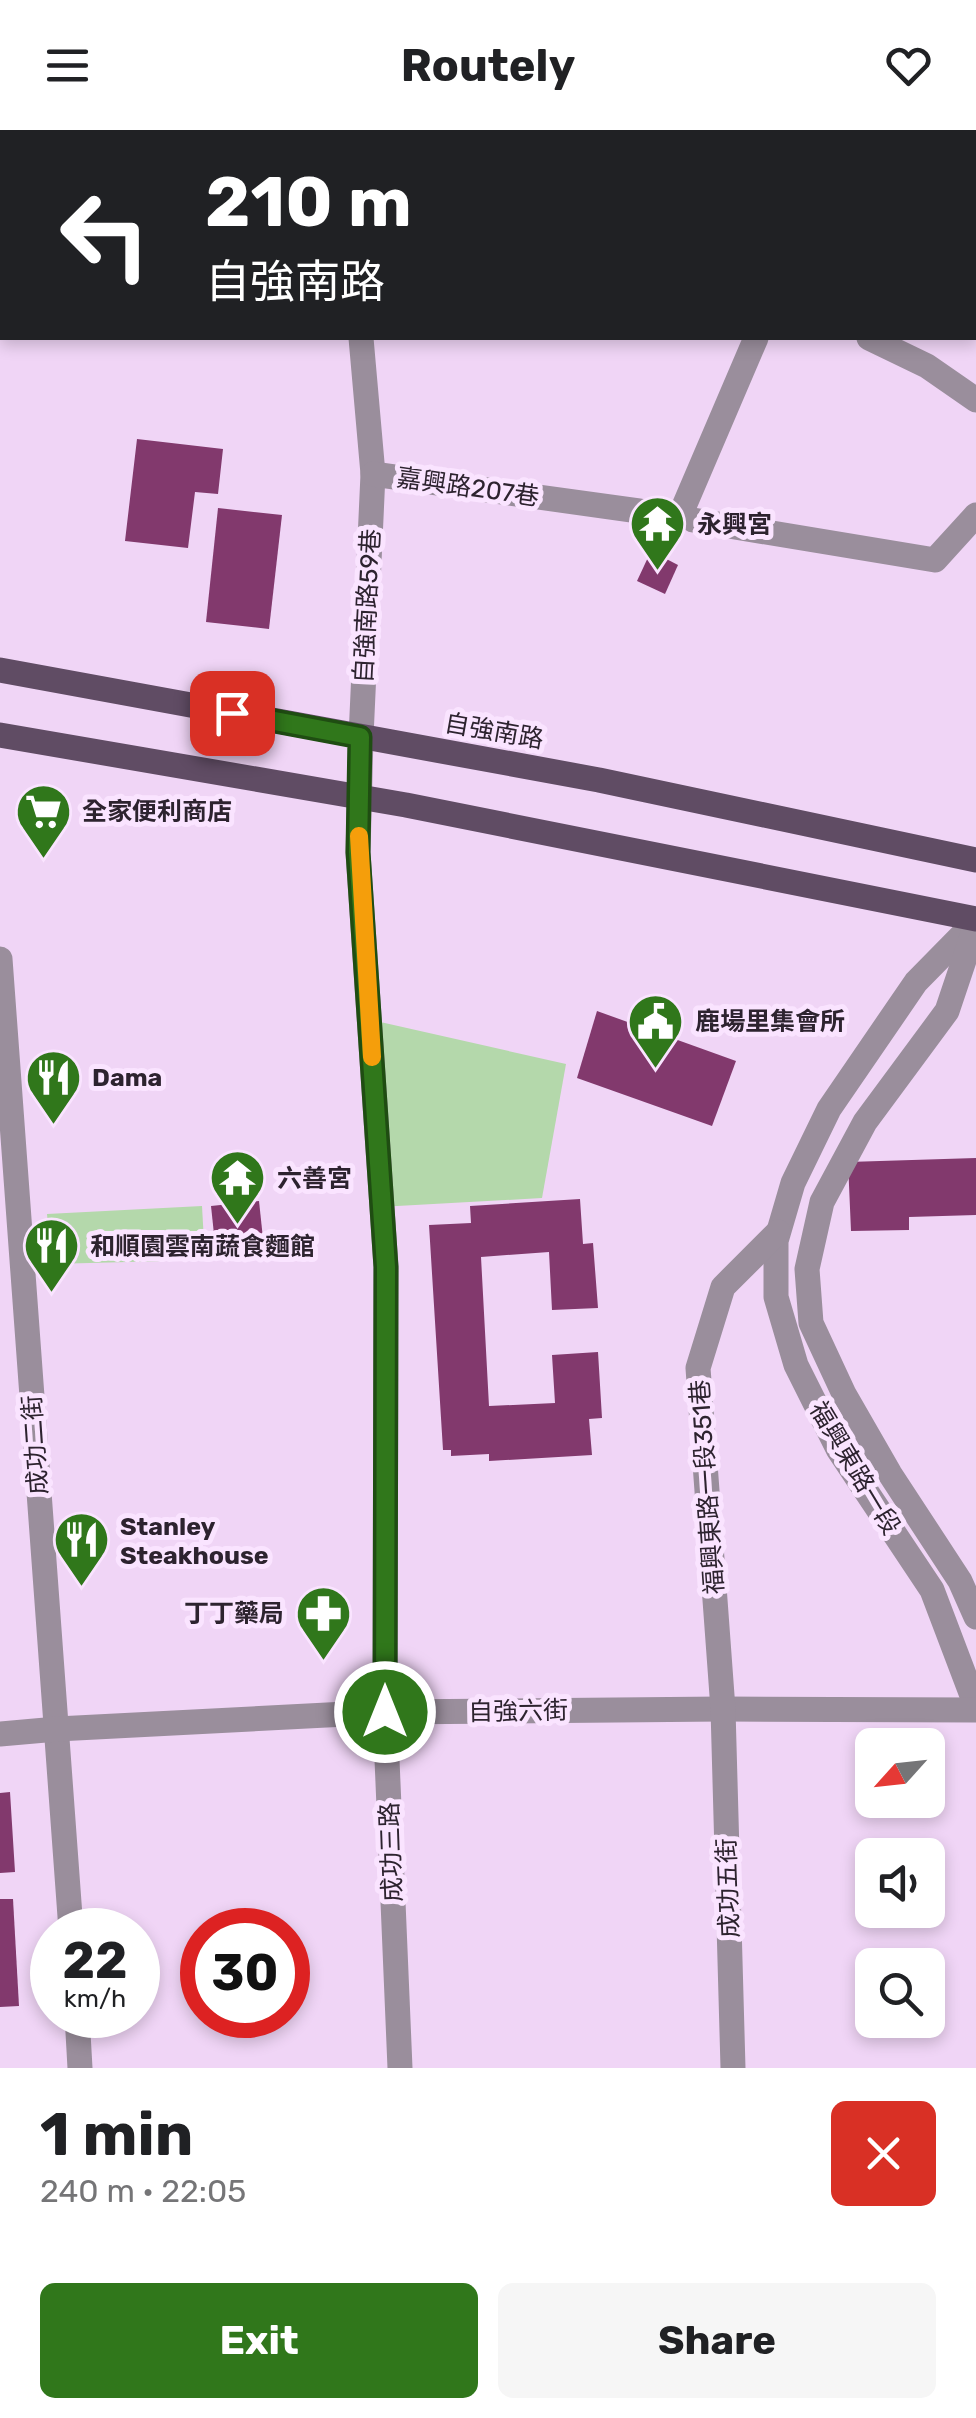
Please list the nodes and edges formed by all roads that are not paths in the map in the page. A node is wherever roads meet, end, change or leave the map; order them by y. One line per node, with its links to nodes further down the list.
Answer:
1 (362, 340): 5 (street, 嘉興路207巷)
2 (755, 340): 7 (street)
3 (873, 340): 4 (street)
4 (976, 400)
5 (374, 474): 6 (street, 嘉興路207巷); 10 (street, 自強南路59巷)
6 (638, 511)
7 (976, 515)
8 (0, 670): 10 (main road, 自強南路)
9 (0, 735): 11 (main road)
10 (360, 737): 11 (street, 成功三路); 12 (main road, 自強南路)
11 (360, 798): 13 (main road); 20 (street, 成功三路)
12 (976, 860)
13 (976, 922): 16 (street, 福興東路一段); 17 (street, 福興東路一段)
14 (0, 959): 15 (street, 成功二街)
15 (8, 1184): 21 (street, 成功二街)
16 (778, 1232): 18 (street, 福興東路一段351巷); 19 (street, 福興東路一段)
17 (976, 1617)
18 (723, 1708): 19 (street, 自強六街); 20 (street, 自強六街); 27 (street, 成功五街)
19 (976, 1708)
20 (385, 1712): 21 (street, 自強六街); 26 (street, 成功三路)
21 (57, 1729): 22 (street, 自強六街); 23 (street, 成功二街)
22 (0, 1734)
23 (69, 1908)
24 (78, 2038): 25 (street)
25 (80, 2068)
26 (400, 2068)
27 (733, 2068)

